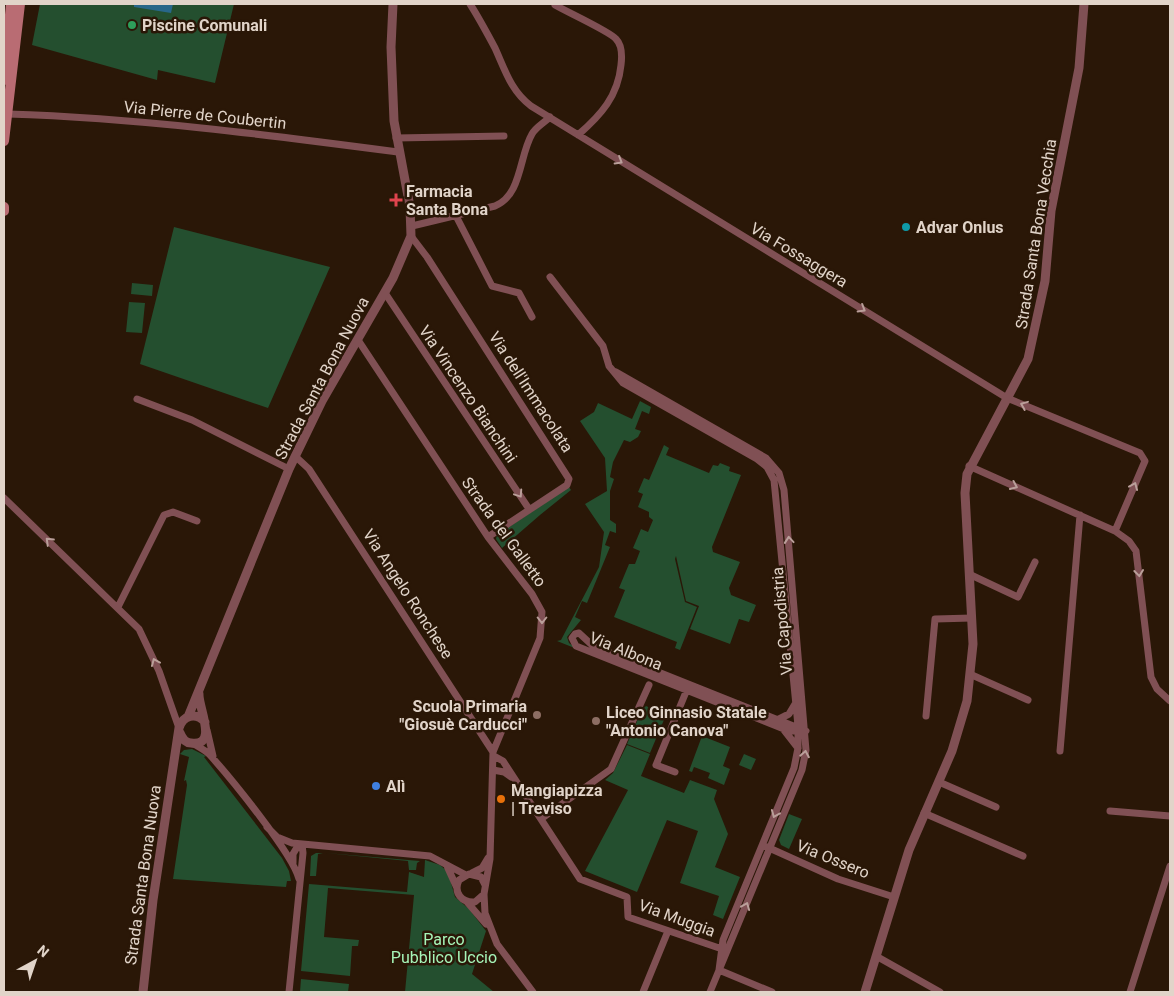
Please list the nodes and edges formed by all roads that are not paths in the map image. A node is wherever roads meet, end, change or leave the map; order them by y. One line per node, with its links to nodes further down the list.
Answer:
1 (12, 4): 7 (main road)
2 (20, 4): 9 (main road)
3 (392, 4): 13 (street, Strada Santa Bona Nuova)
4 (470, 4): 10 (street, Via Fossaggera)
5 (1084, 4): 26 (street, Strada Santa Bona Vecchia)
6 (555, 5): 11 (street)
7 (7, 24): 8 (main road)
8 (4, 80)
9 (8, 114): 14 (main road); 15 (street, Via Pierre de Coubertin)
10 (550, 117): 11 (street, Via Fossaggera); 18 (street)
11 (578, 135): 26 (street, Via Fossaggera, one-way to 26)
12 (504, 136): 13 (street)
13 (396, 138): 15 (street, Strada Santa Bona Nuova)
14 (4, 141)
15 (398, 152): 19 (street, Strada Santa Bona Nuova)
16 (4, 206): 17 (main road)
17 (4, 211)
18 (455, 214): 19 (street); 23 (street)
19 (412, 226): 20 (street, Strada Santa Bona Nuova)
20 (411, 236): 22 (street, Strada Santa Bona Nuova); 32 (street, Via dell'Immacolata)
21 (550, 277): 25 (street)
22 (385, 293): 24 (street, Strada Santa Bona Nuova); 32 (street, Via Vincenzo Bianchini, one-way to 32)
23 (532, 317)
24 (358, 340): 28 (street, Strada Santa Bona Nuova); 36 (street, Strada del Galletto)
25 (611, 370): 47 (street, Via Capodistria); 54 (street, Via Capodistria, one-way to 25)
26 (1006, 398): 29 (street, Strada Santa Bona Vecchia); 35 (street, Via Fossaggera, one-way to 26)
27 (137, 399): 30 (street)
28 (295, 456): 30 (street, Strada Santa Bona Nuova); 59 (street, Via Angelo Ronchese)
29 (969, 466): 33 (street, one-way to 33); 38 (street, Strada Santa Bona Vecchia)
30 (289, 469): 42 (street, Strada Santa Bona Nuova)
31 (4, 498): 39 (street, one-way to 31)
32 (529, 509): 36 (street, Via dell'Immacolata)
33 (1080, 515): 35 (street); 58 (street)
34 (197, 521): 39 (street)
35 (1115, 531): 46 (street, one-way to 46)
36 (488, 537): 59 (street, Strada del Galletto, one-way to 59)
37 (1035, 562): 38 (street)
38 (970, 575): 40 (street, Strada Santa Bona Vecchia)
39 (118, 607): 48 (street, one-way to 39)
40 (972, 618): 41 (street, Strada Santa Bona Vecchia); 49 (street)
41 (972, 675): 45 (street); 65 (street, Strada Santa Bona Vecchia)
42 (201, 683): 50 (street, Strada Santa Bona Nuova); 52 (street)
43 (648, 685): 70 (street)
44 (688, 687): 44 (street, Via Albona); 51 (street, Via Albona); 53 (street, Via Albona); 63 (street)
45 (1028, 700)
46 (1170, 701)
47 (795, 704): 51 (street); 54 (street, Via Capodistria)
48 (173, 708): 50 (street); 55 (street)
49 (926, 716)
50 (187, 717): 52 (street); 55 (street)
51 (779, 719): 54 (street, Via Albona)
52 (206, 726): 56 (street); 61 (street)
53 (782, 728): 54 (street, Via Albona); 57 (street, Via Albona)
54 (800, 730): 57 (street, Via Capodistria); 75 (street, Via Capodistria, one-way to 54)
55 (179, 731): 56 (street); 60 (street, Strada Santa Bona Nuova)
56 (192, 743): 60 (street); 61 (street)
57 (798, 748): 72 (street, Via Capodistria, one-way to 72)
58 (1060, 751)
59 (494, 754): 62 (street, Strada del Galletto); 64 (street)
60 (175, 762): 95 (street, Strada Santa Bona Nuova)
61 (220, 767): 71 (street)
62 (493, 770): 64 (street); 76 (street, Strada del Galletto)
63 (675, 772)
64 (511, 777): 70 (street)
65 (938, 782): 66 (street); 68 (street, Strada Santa Bona Vecchia)
66 (996, 807)
67 (1110, 811): 69 (street)
68 (924, 813): 77 (street); 87 (street, Strada Santa Bona Vecchia)
69 (1170, 816)
70 (541, 819): 89 (street, Via Muggia)
71 (267, 827): 73 (street); 79 (street)
72 (762, 844): 75 (street, Via Ossero); 91 (street, Via Capodistria)
73 (300, 845): 74 (street); 78 (street); 79 (street)
74 (315, 846): 78 (street); 80 (street)
75 (770, 848): 87 (street, Via Ossero); 91 (street, Via Capodistria, one-way to 75)
76 (490, 851): 82 (street); 84 (street, Strada del Galletto)
77 (1023, 856)
78 (303, 860): 83 (street)
79 (293, 864): 83 (street)
80 (445, 864): 82 (street); 85 (street)
81 (1170, 866): 102 (street)
82 (469, 874): 84 (street); 85 (street)
83 (299, 879): 96 (street)
84 (486, 886): 86 (street)
85 (457, 888): 88 (street)
86 (484, 894): 88 (street); 90 (street)
87 (894, 897): 92 (street, Strada Santa Bona Vecchia)
88 (467, 902): 90 (street)
89 (668, 931): 91 (street, Via Muggia); 98 (street)
90 (492, 933): 97 (street)
91 (724, 950): 93 (street)
92 (876, 956): 100 (street, Strada Santa Bona Vecchia); 101 (street)
93 (719, 970): 94 (street); 99 (street)
94 (771, 991)
95 (143, 992)
96 (289, 992)
97 (533, 992)
98 (643, 992)
99 (710, 992)
100 (865, 992)
101 (940, 992)
102 (1130, 992)

